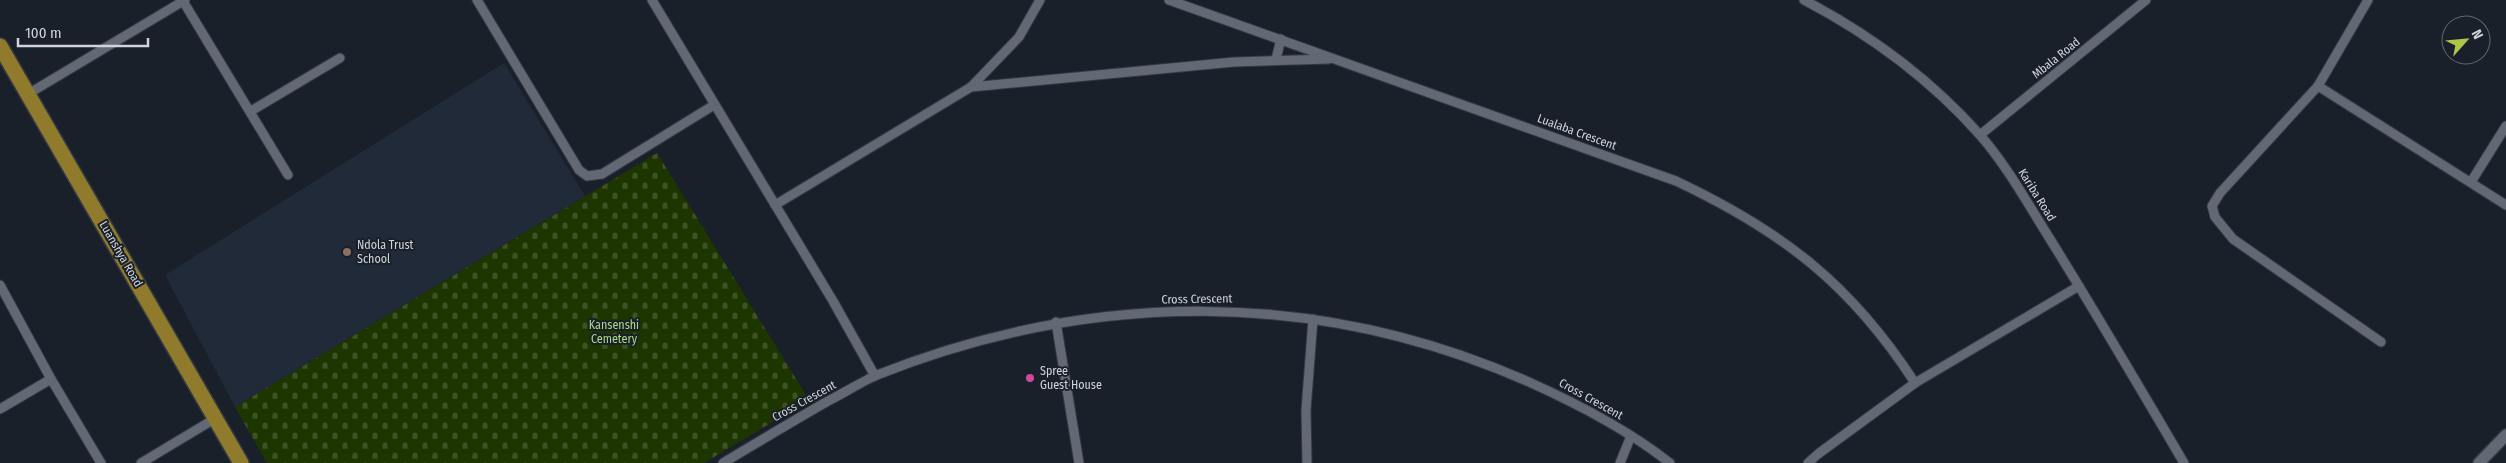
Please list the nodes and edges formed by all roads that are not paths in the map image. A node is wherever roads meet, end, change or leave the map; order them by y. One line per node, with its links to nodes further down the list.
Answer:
1 (478, 0): 17 (street)
2 (653, 0): 17 (street)
3 (1040, 0): 15 (street)
4 (1169, 0): 9 (street, Lualaba Crescent)
5 (1804, 0): 20 (street, Kariba Road)
6 (2146, 0): 20 (street, Mbala Road)
7 (2368, 0): 14 (street)
8 (184, 1): 16 (street); 18 (street)
9 (1281, 39): 12 (street); 13 (street, Lualaba Crescent)
10 (0, 46): 16 (highway, Luanshya Road)
11 (340, 58): 18 (street)
12 (1276, 59): 13 (street); 15 (street)
13 (1337, 59): 32 (street, Lualaba Crescent)
14 (2318, 86): 22 (street); 29 (street)
15 (971, 87): 24 (street)
16 (28, 94): 34 (highway, Luanshya Road)
17 (714, 105): 24 (street)
18 (251, 111): 21 (street)
19 (2506, 126): 22 (street)
20 (1980, 135): 26 (street, Kariba Road)
21 (288, 174)
22 (2470, 182): 23 (street)
23 (2506, 205)
24 (775, 206): 30 (street)
25 (0, 285): 31 (street)
26 (2079, 286): 32 (street); 46 (street, Kariba Road)
27 (1313, 319): 28 (street, Cross Crescent); 36 (street, Cross Crescent); 42 (street)
28 (1056, 322): 30 (street, Cross Crescent); 41 (street)
29 (2381, 342)
30 (875, 376): 40 (street, Cross Crescent)
31 (51, 379): 33 (street); 37 (street)
32 (1915, 383): 45 (street)
33 (0, 409)
34 (216, 418): 38 (street); 39 (highway, Luanshya Road)
35 (2506, 435): 47 (street)
36 (1631, 436): 43 (street); 44 (street, Cross Crescent)
37 (101, 463)
38 (142, 463)
39 (241, 463)
40 (723, 463)
41 (1079, 463)
42 (1307, 463)
43 (1620, 463)
44 (1670, 463)
45 (1808, 463)
46 (2184, 463)
47 (2479, 463)

